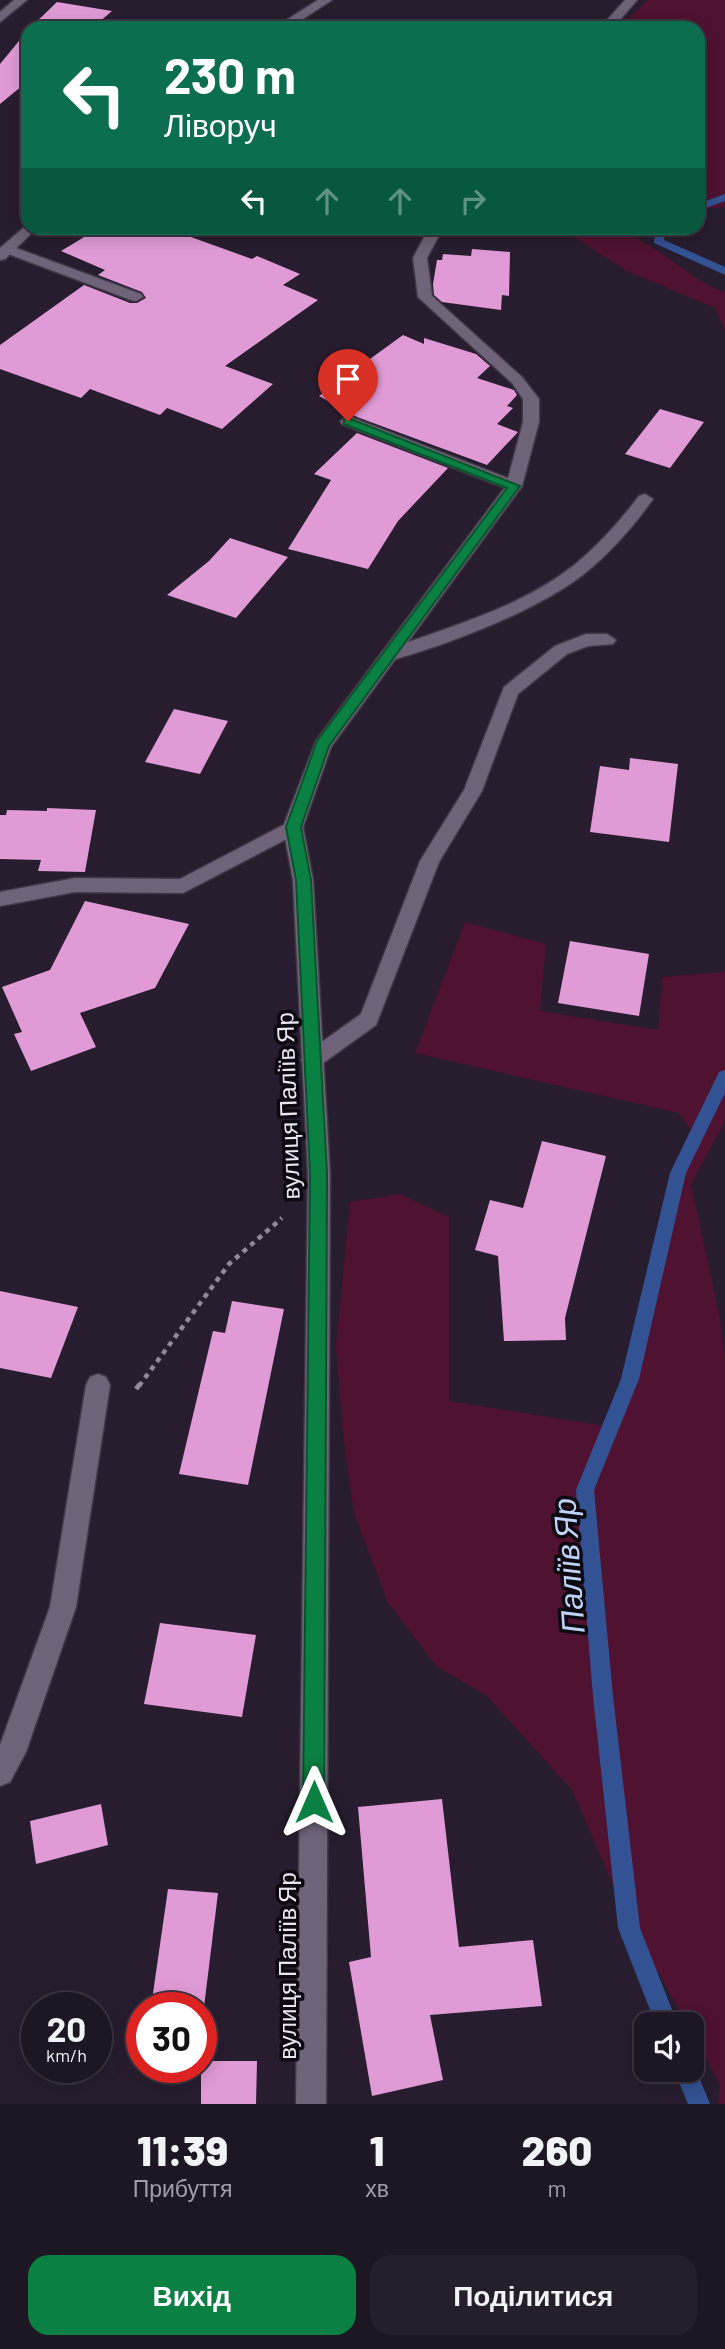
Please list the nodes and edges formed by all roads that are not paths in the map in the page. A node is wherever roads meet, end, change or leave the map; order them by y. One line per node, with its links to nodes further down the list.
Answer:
1 (22, 0): 4 (street)
2 (326, 0): 5 (street)
3 (631, 0): 6 (street)
4 (0, 18)
5 (292, 21)
6 (612, 21)
7 (22, 235): 9 (street)
8 (432, 235): 12 (street)
9 (4, 252): 10 (street)
10 (136, 297)
11 (348, 421): 12 (street)
12 (514, 486): 15 (street)
13 (645, 499): 15 (street)
14 (607, 640): 18 (street)
15 (388, 655): 16 (street)
16 (293, 827): 17 (street); 18 (street, вулиця Паліїв Яр)
17 (0, 899)
18 (312, 1060): 21 (street, вулиця Паліїв Яр)
19 (98, 1385): 20 (street)
20 (0, 1772)
21 (311, 2104)

